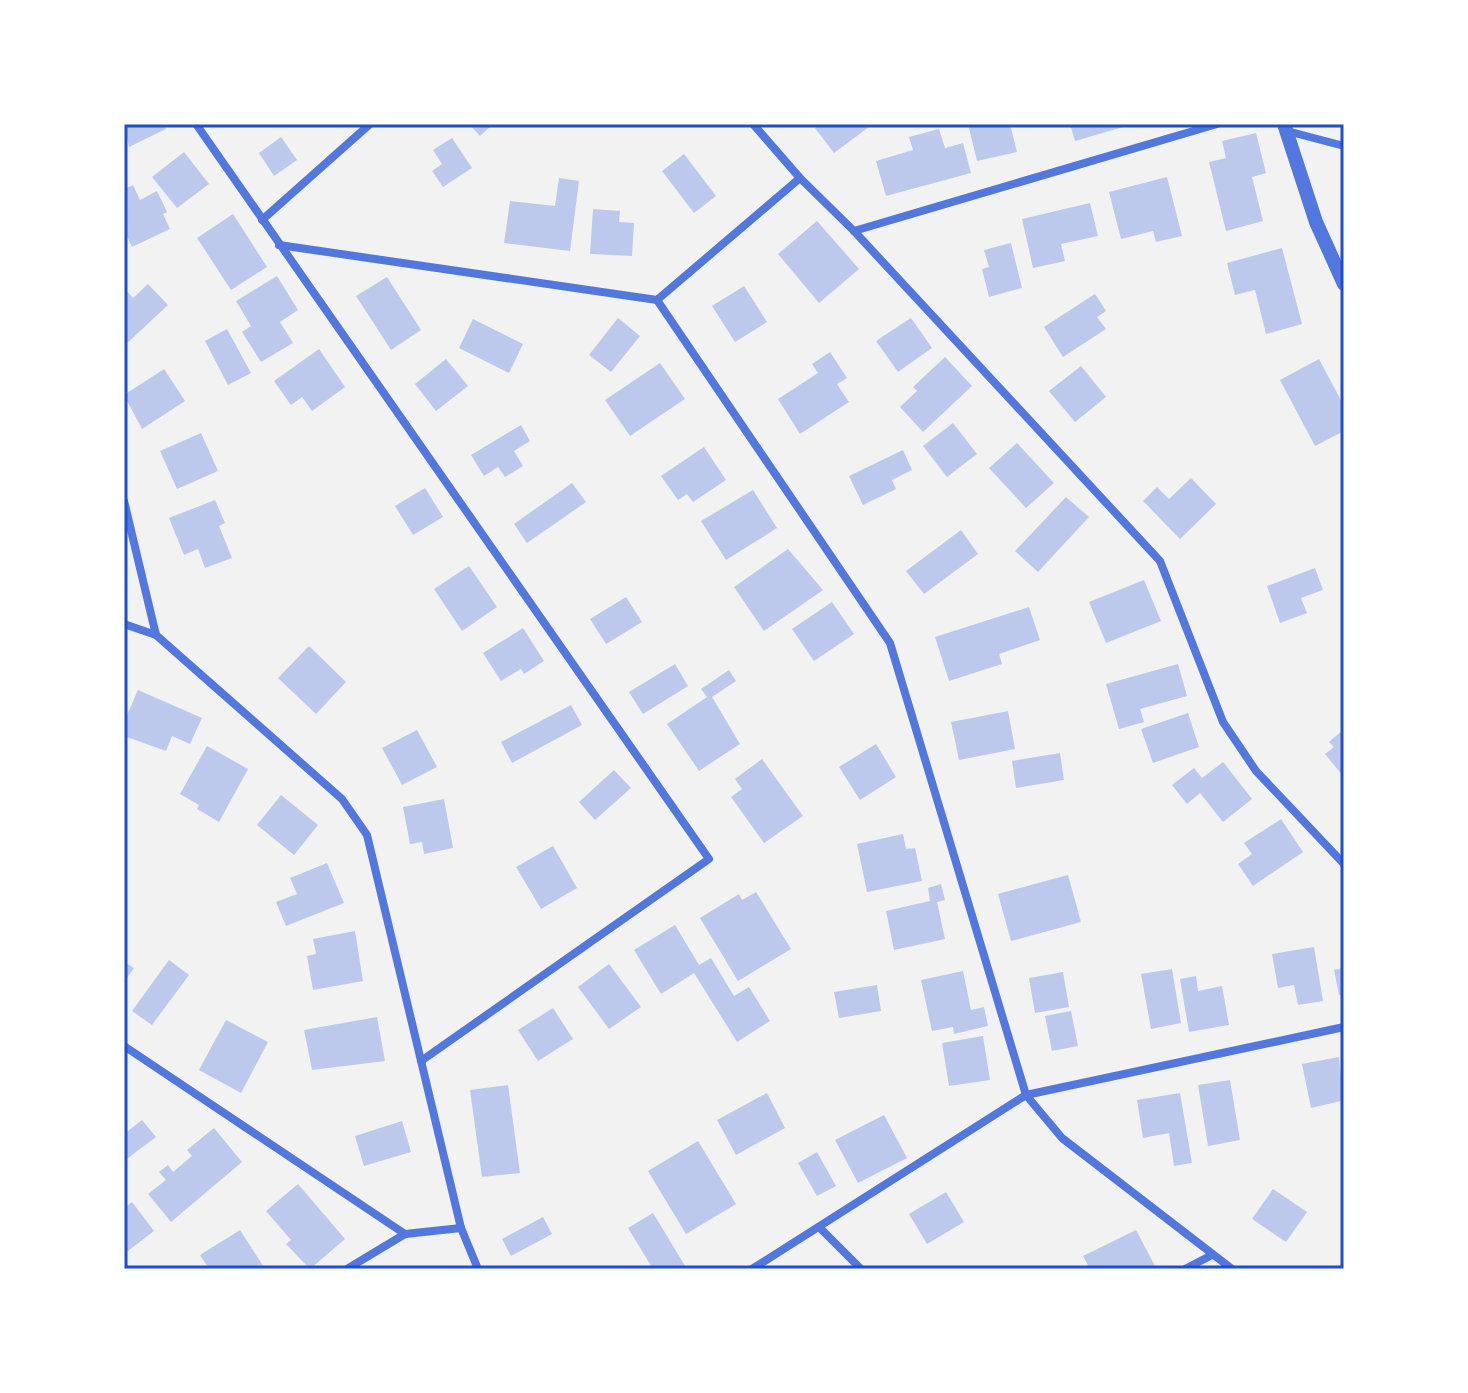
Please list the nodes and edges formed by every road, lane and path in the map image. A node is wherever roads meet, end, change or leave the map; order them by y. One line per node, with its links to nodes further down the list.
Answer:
1 (196, 124): 8 (street)
2 (370, 124): 8 (street)
3 (753, 124): 7 (street)
4 (1217, 124): 9 (street)
5 (1285, 128): 6 (street); 11 (street)
6 (1344, 146)
7 (800, 178): 9 (street); 12 (street)
8 (262, 220): 10 (street)
9 (854, 231): 16 (street)
10 (279, 245): 12 (street); 19 (street)
11 (1344, 284)
12 (657, 300): 20 (street)
13 (124, 501): 15 (street)
14 (124, 624): 15 (street)
15 (156, 635): 19 (street)
16 (1344, 864)
17 (1344, 1027): 20 (street)
18 (124, 1046): 23 (street)
19 (421, 1061): 22 (street)
20 (1026, 1095): 21 (street); 24 (street)
21 (819, 1227): 27 (street); 28 (street)
22 (461, 1228): 23 (street); 26 (street)
23 (405, 1234): 25 (street)
24 (1210, 1256): 29 (street); 30 (street)
25 (347, 1269)
26 (478, 1269)
27 (752, 1269)
28 (861, 1269)
29 (1185, 1269)
30 (1232, 1269)

